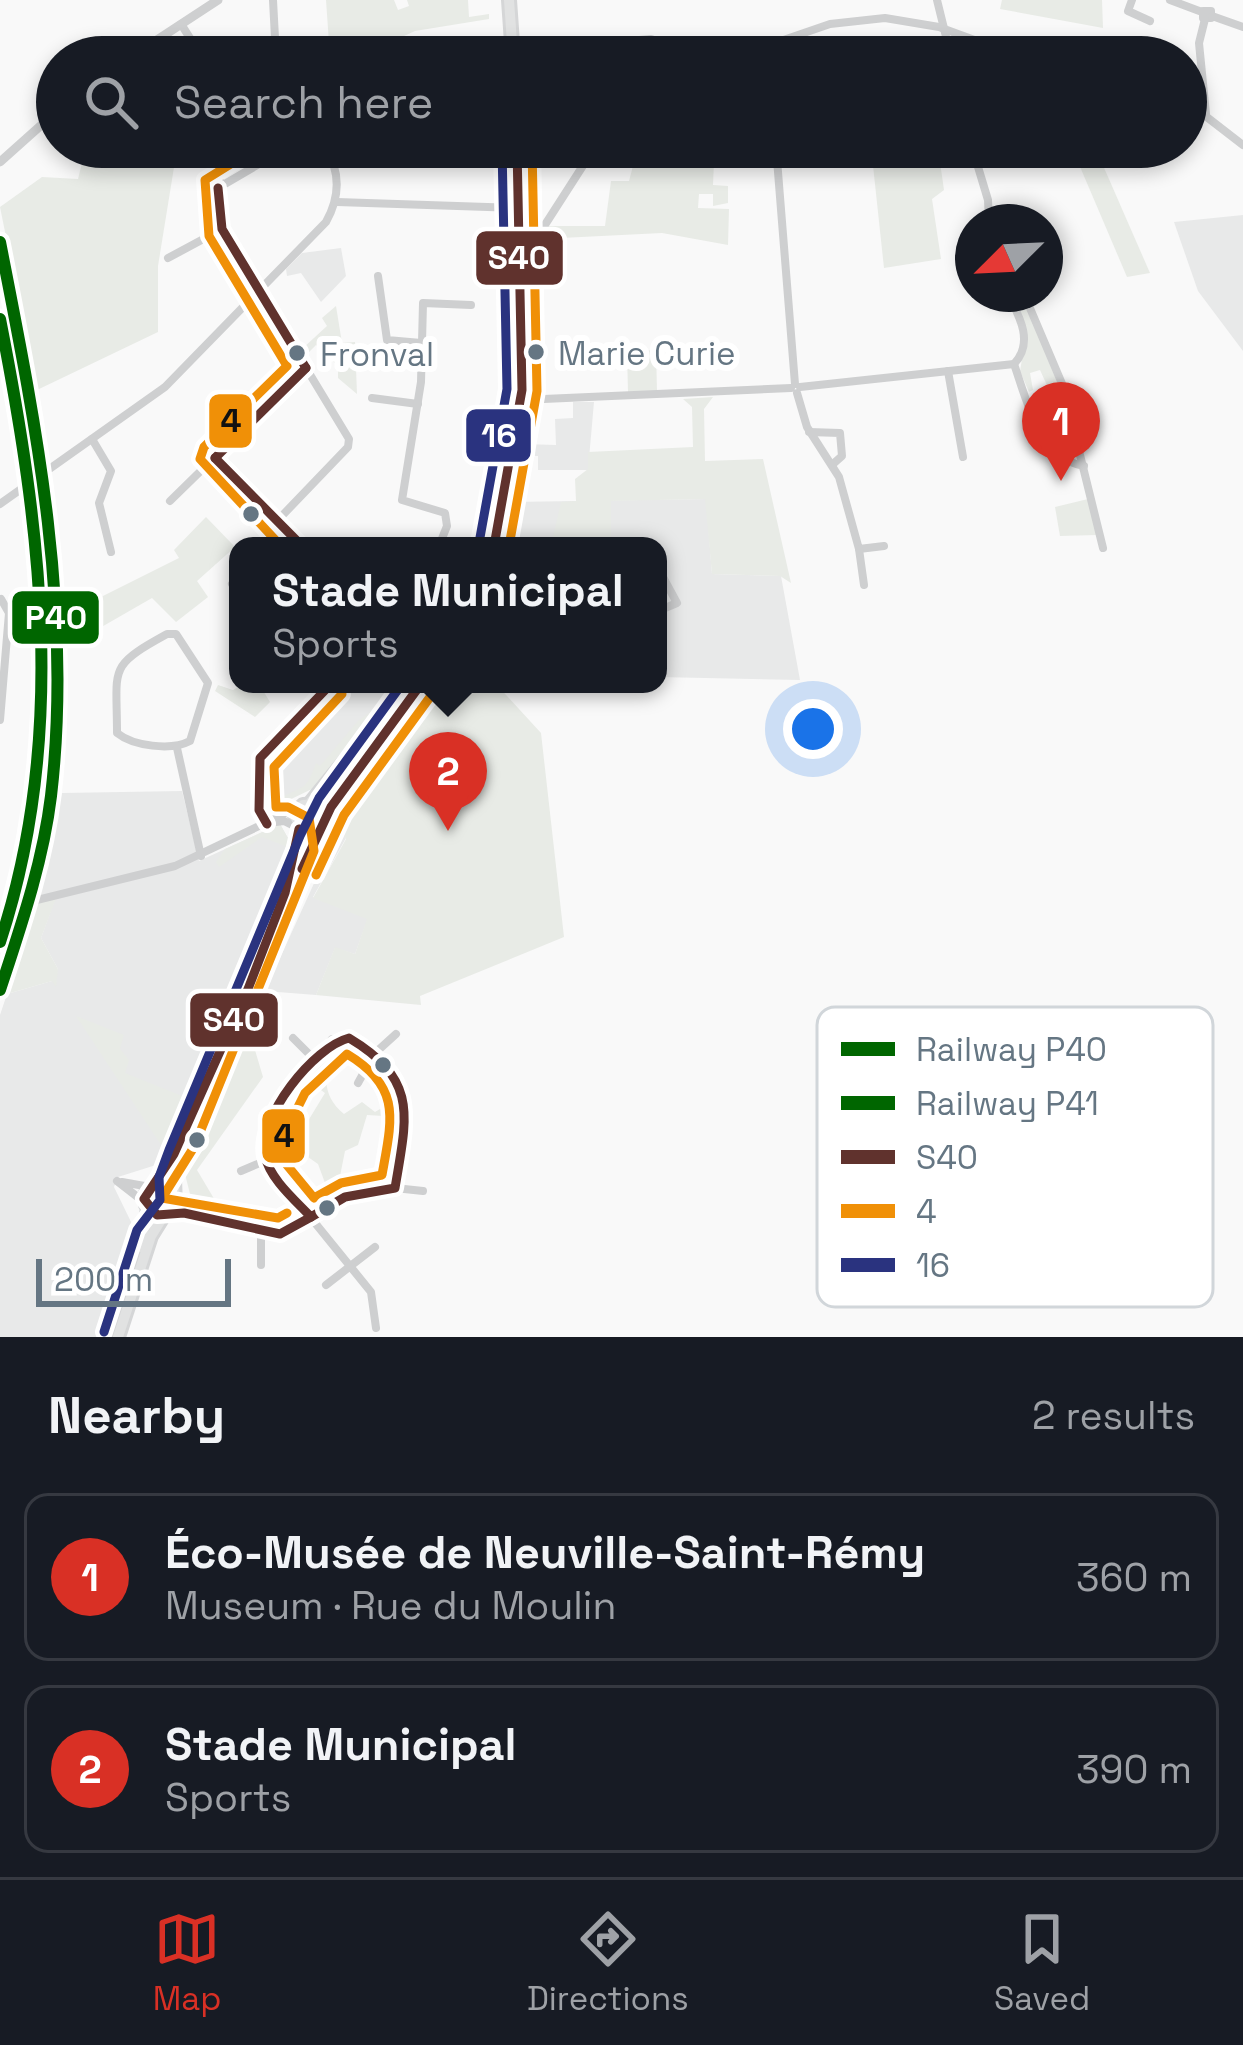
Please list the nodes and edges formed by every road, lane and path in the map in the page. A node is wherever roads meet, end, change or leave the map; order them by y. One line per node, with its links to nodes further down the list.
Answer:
1 (218, 0): 9 (street)
2 (273, 0): 14 (street)
3 (509, 0): 15 (main road)
4 (937, 0): 11 (street)
5 (1132, 0): 8 (street)
6 (1170, 0): 7 (street)
7 (1208, 11): 10 (street)
8 (1150, 21)
9 (181, 24): 12 (street); 13 (street)
10 (1243, 27)
11 (945, 29): 16 (street); 17 (street); 18 (street)
12 (163, 36)
13 (189, 36)
14 (275, 36)
15 (510, 36)
16 (796, 36)
17 (946, 36)
18 (964, 36)
19 (1207, 117): 21 (street)
20 (36, 130): 22 (street)
21 (1243, 145)
22 (0, 162)
23 (218, 168): 30 (street)
24 (252, 168): 30 (street)
25 (335, 168): 31 (street)
26 (515, 168): 33 (main road)
27 (582, 168): 35 (street)
28 (778, 168): 46 (street)
29 (978, 168): 32 (street)
30 (218, 188): 34 (street)
31 (337, 202): 33 (street); 38 (street)
32 (989, 204)
33 (517, 208): 35 (main road)
34 (222, 229): 36 (street); 38 (street)
35 (518, 250): 48 (main road)
36 (168, 258)
37 (378, 276): 42 (street)
38 (259, 290): 44 (street); 51 (street)
39 (471, 305): 42 (street)
40 (1015, 312): 43 (street)
41 (1032, 312): 55 (street)
42 (421, 344): 49 (street)
43 (1014, 364): 45 (street); 55 (street)
44 (306, 368): 53 (street); 58 (street)
45 (948, 371): 46 (street); 52 (street)
46 (796, 388): 48 (street); 50 (street)
47 (372, 398): 49 (street)
48 (521, 400): 61 (main road)
49 (418, 404): 60 (street)
50 (809, 432): 54 (street); 54 (street)
51 (92, 439): 57 (street); 65 (street)
52 (963, 457)
53 (215, 458): 56 (street); 58 (street)
54 (833, 464): 64 (street)
55 (1084, 466): 63 (street)
56 (170, 501)
57 (0, 503)
58 (277, 520): 59 (street)
59 (293, 537)
60 (443, 537)
61 (493, 537)
62 (884, 546): 64 (street)
63 (1103, 548)
64 (860, 549): 66 (street)
65 (111, 552)
66 (864, 584)
67 (1, 598): 68 (street)
68 (2, 682): 72 (street)
69 (319, 693): 76 (street)
70 (400, 693): 74 (main road)
71 (415, 693): 75 (main road)
72 (0, 720)
73 (177, 748): 73 (street); 79 (street)
74 (306, 804): 75 (main road); 76 (street); 77 (main road)
75 (327, 816): 78 (main road)
76 (267, 824): 77 (street); 79 (street)
77 (299, 829): 78 (main road); 88 (main road)
78 (319, 833): 91 (main road)
79 (202, 856): 80 (street)
80 (0, 909)
81 (396, 1034): 83 (street)
82 (293, 1038): 84 (street)
83 (374, 1054): 84 (street); 85 (street); 89 (street)
84 (314, 1059): 86 (street)
85 (358, 1082)
86 (267, 1160): 87 (street); 94 (street)
87 (241, 1171)
88 (152, 1185): 91 (main road); 92 (main road); 92 (street)
89 (395, 1187): 90 (street); 94 (street)
90 (423, 1191)
91 (175, 1194): 93 (main road); 95 (street)
92 (147, 1206): 93 (main road); 101 (main road)
93 (166, 1214): 95 (street); 101 (main road)
94 (311, 1217): 96 (street); 98 (street)
95 (205, 1218): 96 (street)
96 (260, 1230): 99 (street)
97 (375, 1247): 98 (street)
98 (348, 1263): 100 (street); 102 (street)
99 (261, 1265)
100 (326, 1285)
101 (122, 1324): 103 (main road)
102 (376, 1328)
103 (118, 1337)

